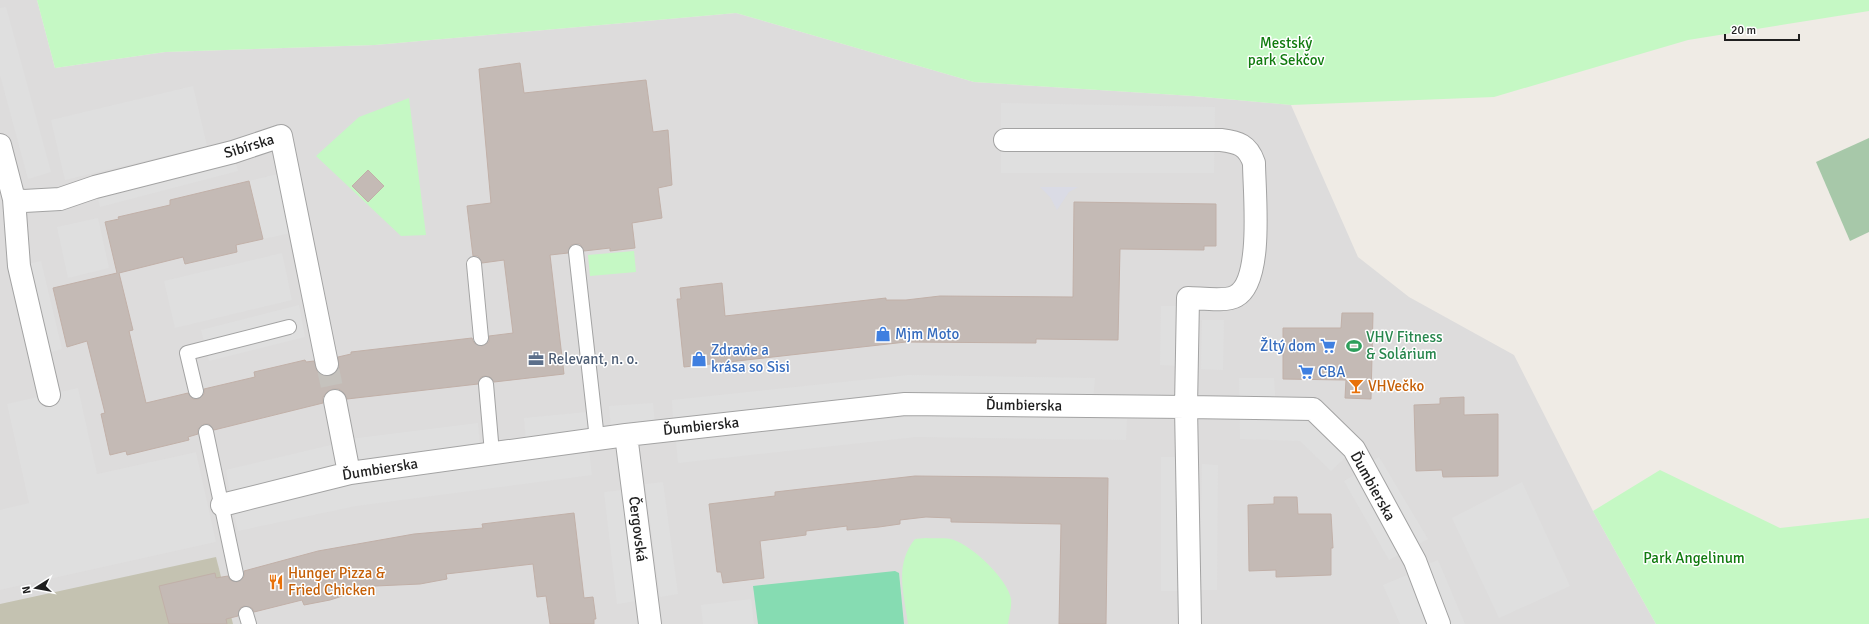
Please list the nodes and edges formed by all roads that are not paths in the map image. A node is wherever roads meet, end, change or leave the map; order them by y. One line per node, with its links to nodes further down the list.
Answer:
1 (1005, 140): 13 (street)
2 (0, 145): 3 (street)
3 (14, 199): 8 (street, Sibírska); 10 (street)
4 (576, 252): 16 (lane)
5 (474, 264): 7 (lane)
6 (289, 327): 11 (lane)
7 (481, 338)
8 (327, 364)
9 (486, 384): 17 (lane)
10 (48, 390)
11 (196, 391)
12 (335, 401): 18 (street)
13 (1186, 407): 15 (street, Ďumbierska); 22 (street); 23 (street, Ďumbierska)
14 (206, 432): 19 (lane)
15 (626, 435): 16 (street, Ďumbierska); 21 (street, Čergovská)
16 (596, 439): 17 (street, Ďumbierska)
17 (492, 453): 18 (street, Ďumbierska)
18 (349, 473): 19 (street, Ďumbierska)
19 (222, 505): 20 (lane)
20 (236, 574)
21 (650, 624)
22 (1190, 624)
23 (1439, 624)

